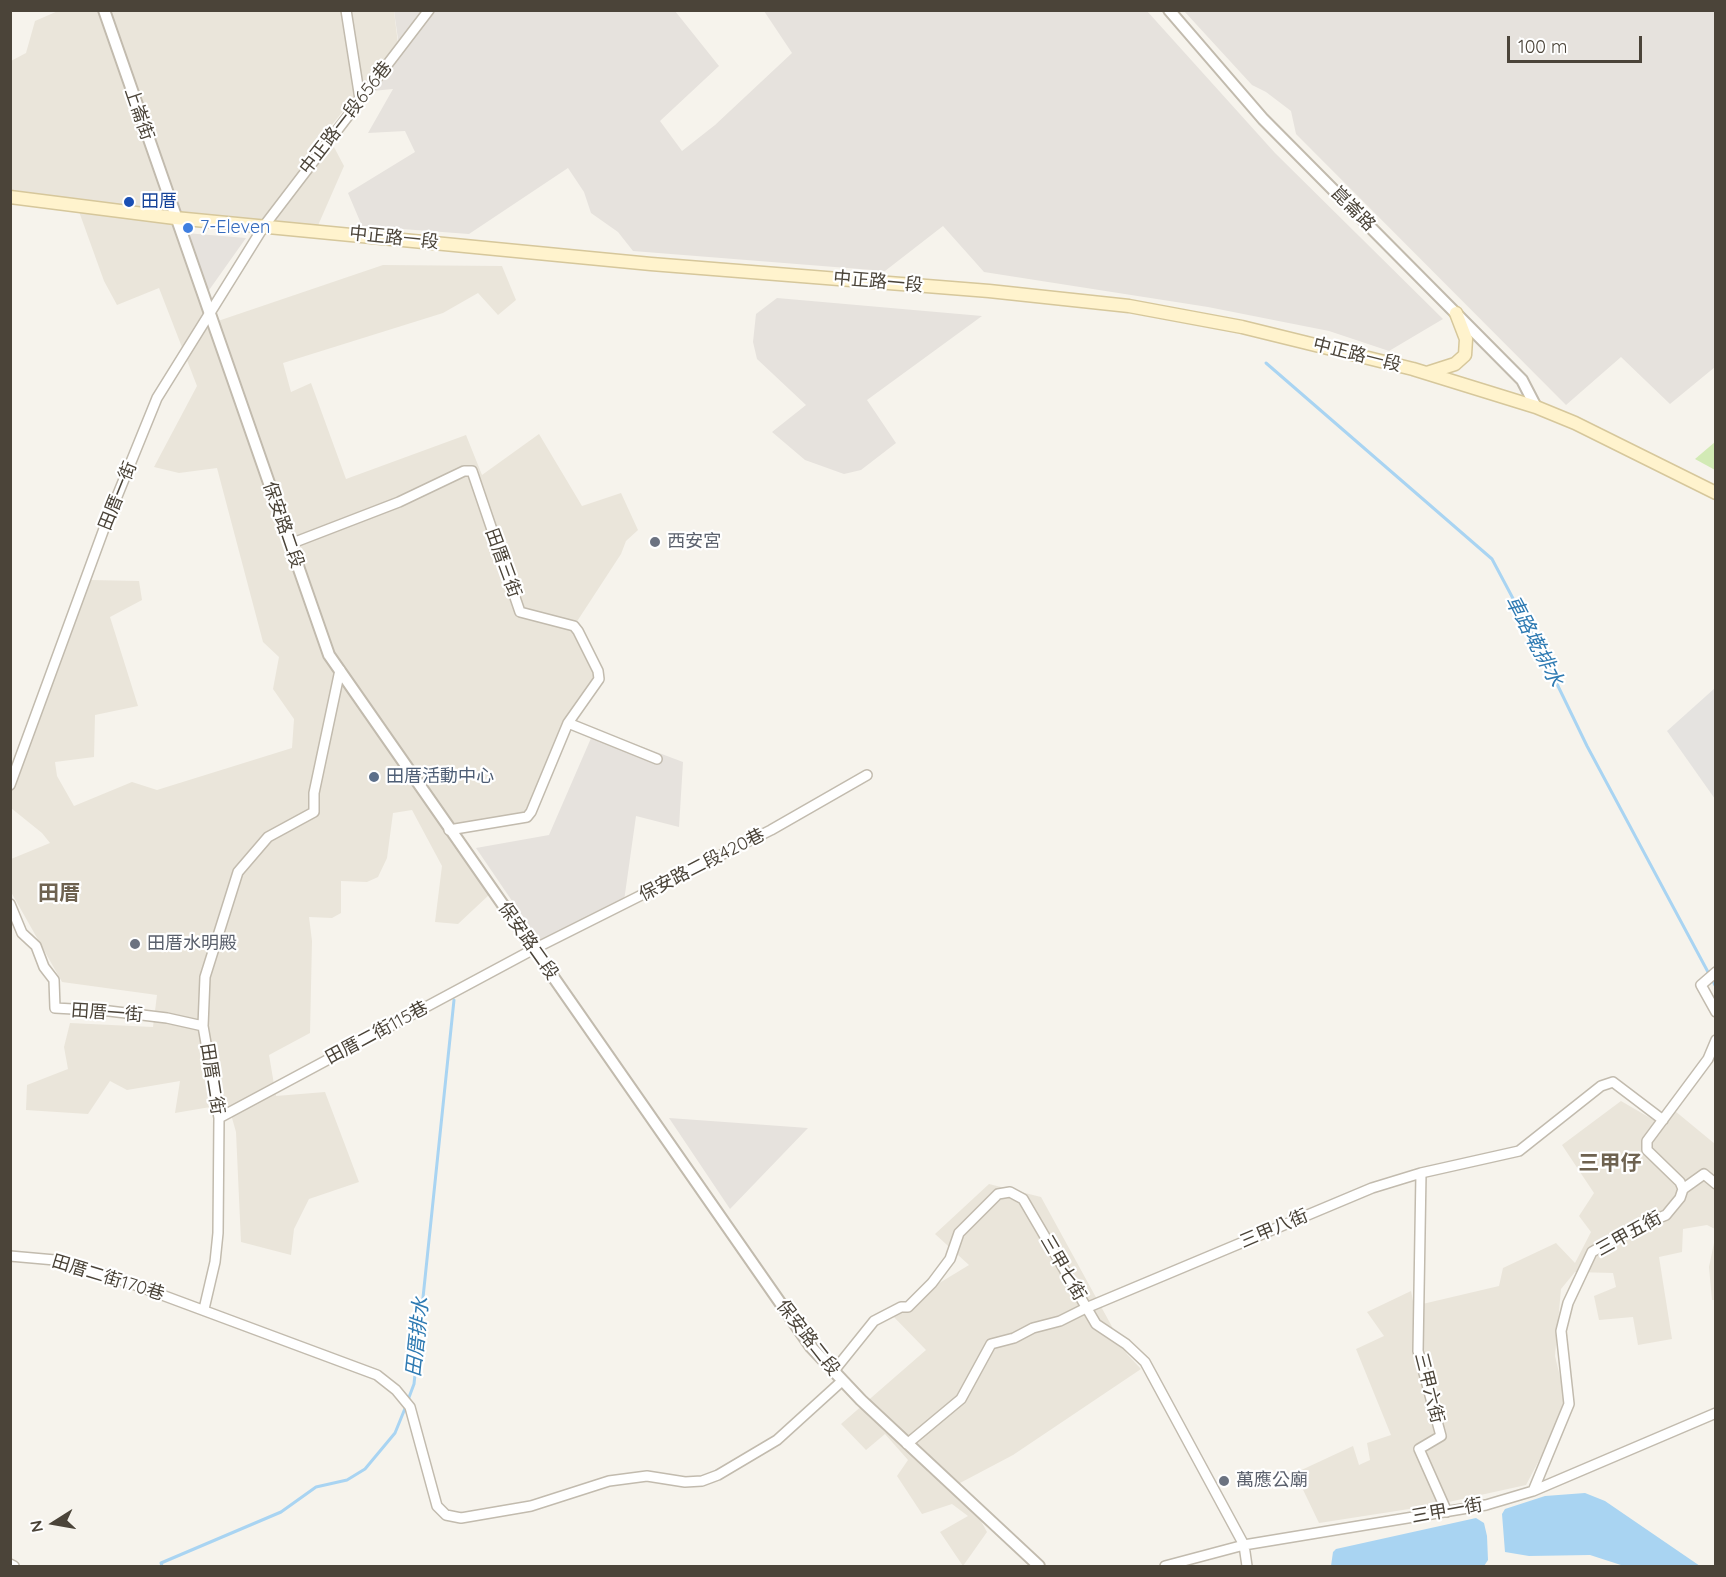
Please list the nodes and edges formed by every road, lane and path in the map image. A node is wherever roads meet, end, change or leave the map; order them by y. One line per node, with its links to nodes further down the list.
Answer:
1 (104, 10): 7 (street, 上崙街)
2 (346, 10): 5 (street)
3 (429, 10): 5 (street, 中正路一段656巷)
4 (1169, 10): 10 (street, 崑崙路)
5 (360, 99): 8 (street, 中正路一段656巷)
6 (10, 197): 7 (main road, 中正路一段)
7 (176, 218): 8 (main road, 中正路一段); 9 (street, 保安路二段)
8 (264, 226): 9 (street, 田厝一街); 11 (main road, 中正路一段)
9 (209, 310): 14 (street, 保安路二段); 19 (street, 田厝一街)
10 (1456, 313): 11 (main road); 12 (street, 崑崙路)
11 (1427, 373): 12 (main road, 中正路一段)
12 (1536, 407): 13 (main road, 中正路一段)
13 (1716, 493)
14 (290, 544): 15 (street, 保安路二段); 16 (street, 田厝三街)
15 (340, 670): 20 (street, 保安路二段); 25 (street, 田厝二街)
16 (568, 723): 17 (street); 20 (street, 田厝三街)
17 (657, 759)
18 (867, 775): 22 (street, 保安路二段420巷)
19 (10, 785)
20 (449, 830): 22 (street, 保安路二段)
21 (10, 904): 25 (street, 田厝一街)
22 (534, 949): 27 (street, 田厝二街115巷); 35 (street, 保安路二段)
23 (1716, 972): 24 (street)
24 (1716, 1012)
25 (204, 1026): 27 (street, 田厝二街)
26 (1716, 1041): 28 (street)
27 (219, 1118): 34 (street, 田厝二街)
28 (1663, 1120): 29 (street, 三甲八街); 31 (street)
29 (1421, 1173): 33 (street, 三甲八街); 40 (street, 三甲六街)
30 (1716, 1184): 31 (street)
31 (1683, 1189): 39 (street, 三甲五街)
32 (10, 1256): 34 (street, 田厝二街170巷)
33 (1086, 1308): 35 (street, 三甲七街); 38 (street, 三甲八街); 41 (street, 三甲七街)
34 (204, 1309): 36 (street)
35 (833, 1372): 36 (street, 保安路二段)
36 (842, 1381): 38 (street, 保安路二段)
37 (1716, 1413): 39 (street, 三甲一街)
38 (908, 1444): 44 (street, 保安路二段)
39 (1533, 1491): 40 (street, 三甲一街)
40 (1447, 1512): 41 (street, 三甲一街)
41 (1244, 1545): 45 (street, 三甲一街); 46 (street, 三甲七街)
42 (10, 1564): 43 (street)
43 (14, 1566)
44 (1039, 1566)
45 (1165, 1566)
46 (1247, 1566)

